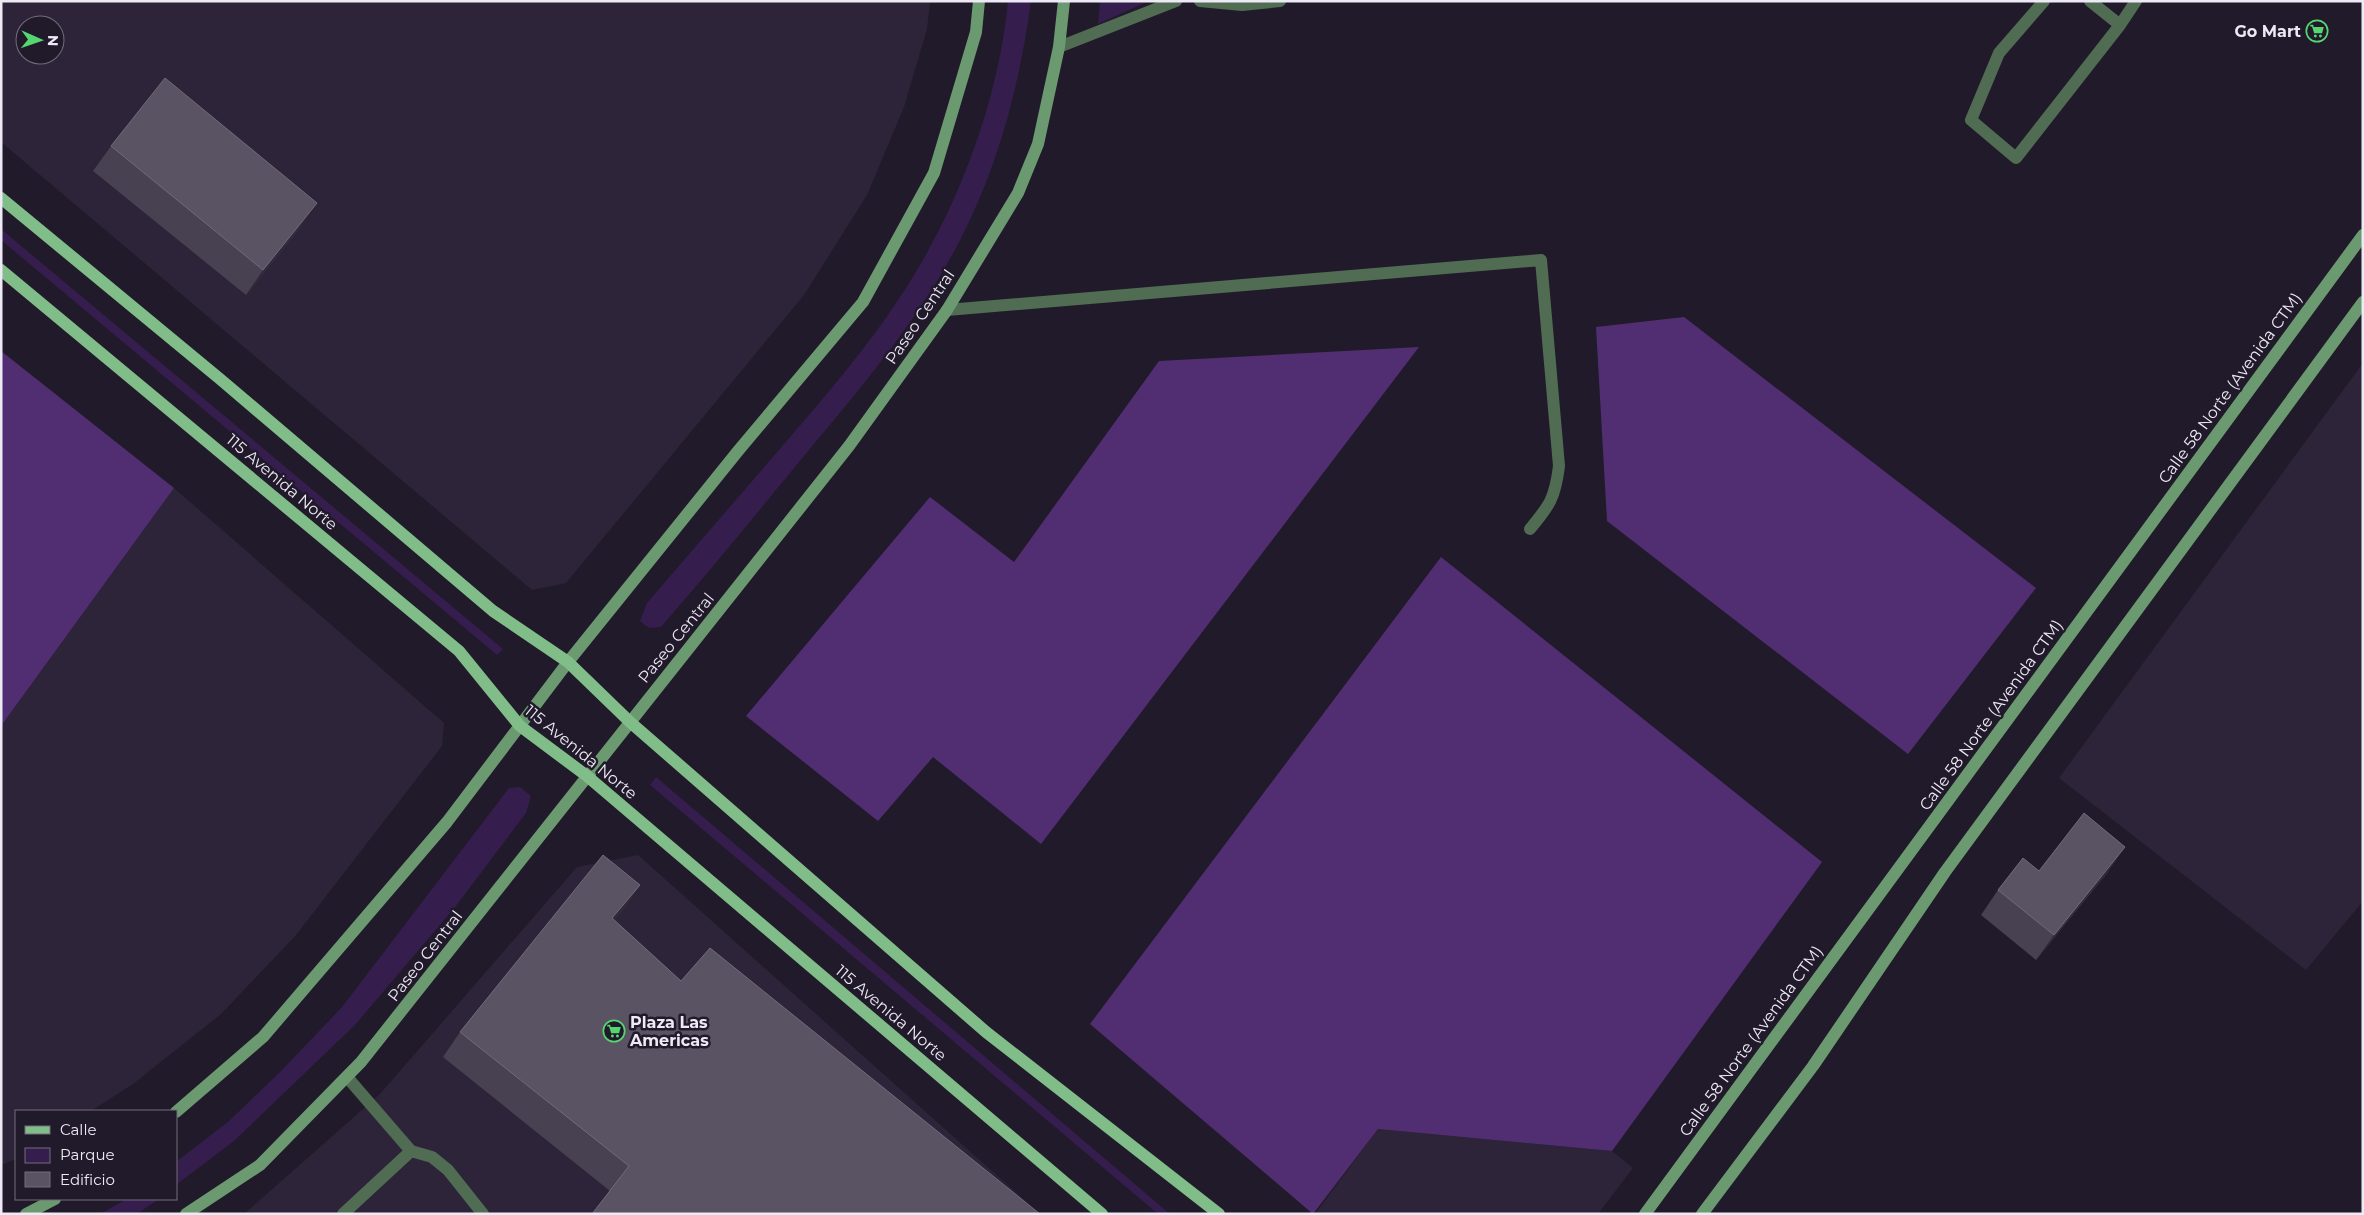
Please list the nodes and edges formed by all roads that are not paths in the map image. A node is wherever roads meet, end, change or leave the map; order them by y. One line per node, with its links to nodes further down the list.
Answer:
1 (979, 1): 17 (main road)
2 (1064, 1): 10 (main road, Paseo Central)
3 (1176, 1): 10 (lane)
4 (1200, 1): 5 (lane)
5 (1280, 1)
6 (2044, 1): 9 (lane)
7 (2090, 1): 9 (lane)
8 (2136, 1): 9 (lane)
9 (2120, 25)
10 (1059, 47): 15 (main road, Paseo Central)
11 (1, 198): 17 (main road)
12 (2363, 235): 31 (main road, Calle 58 Norte (Avenida CTM))
13 (1, 270): 19 (main road, 115 Avenida Norte)
14 (2363, 302): 32 (main road)
15 (946, 310): 16 (lane); 18 (main road, Paseo Central)
16 (1530, 529)
17 (568, 662): 18 (main road); 19 (main road)
18 (630, 722): 20 (main road, Paseo Central); 30 (main road)
19 (520, 726): 20 (main road, 115 Avenida Norte); 22 (main road)
20 (587, 776): 21 (main road, Paseo Central); 29 (main road, 115 Avenida Norte)
21 (347, 1077): 23 (lane); 26 (main road, Paseo Central)
22 (178, 1110)
23 (411, 1151): 27 (lane); 28 (lane)
24 (53, 1200): 25 (main road)
25 (26, 1214)
26 (186, 1214)
27 (343, 1214)
28 (483, 1214)
29 (1102, 1214)
30 (1219, 1214)
31 (1645, 1214)
32 (1702, 1214)

